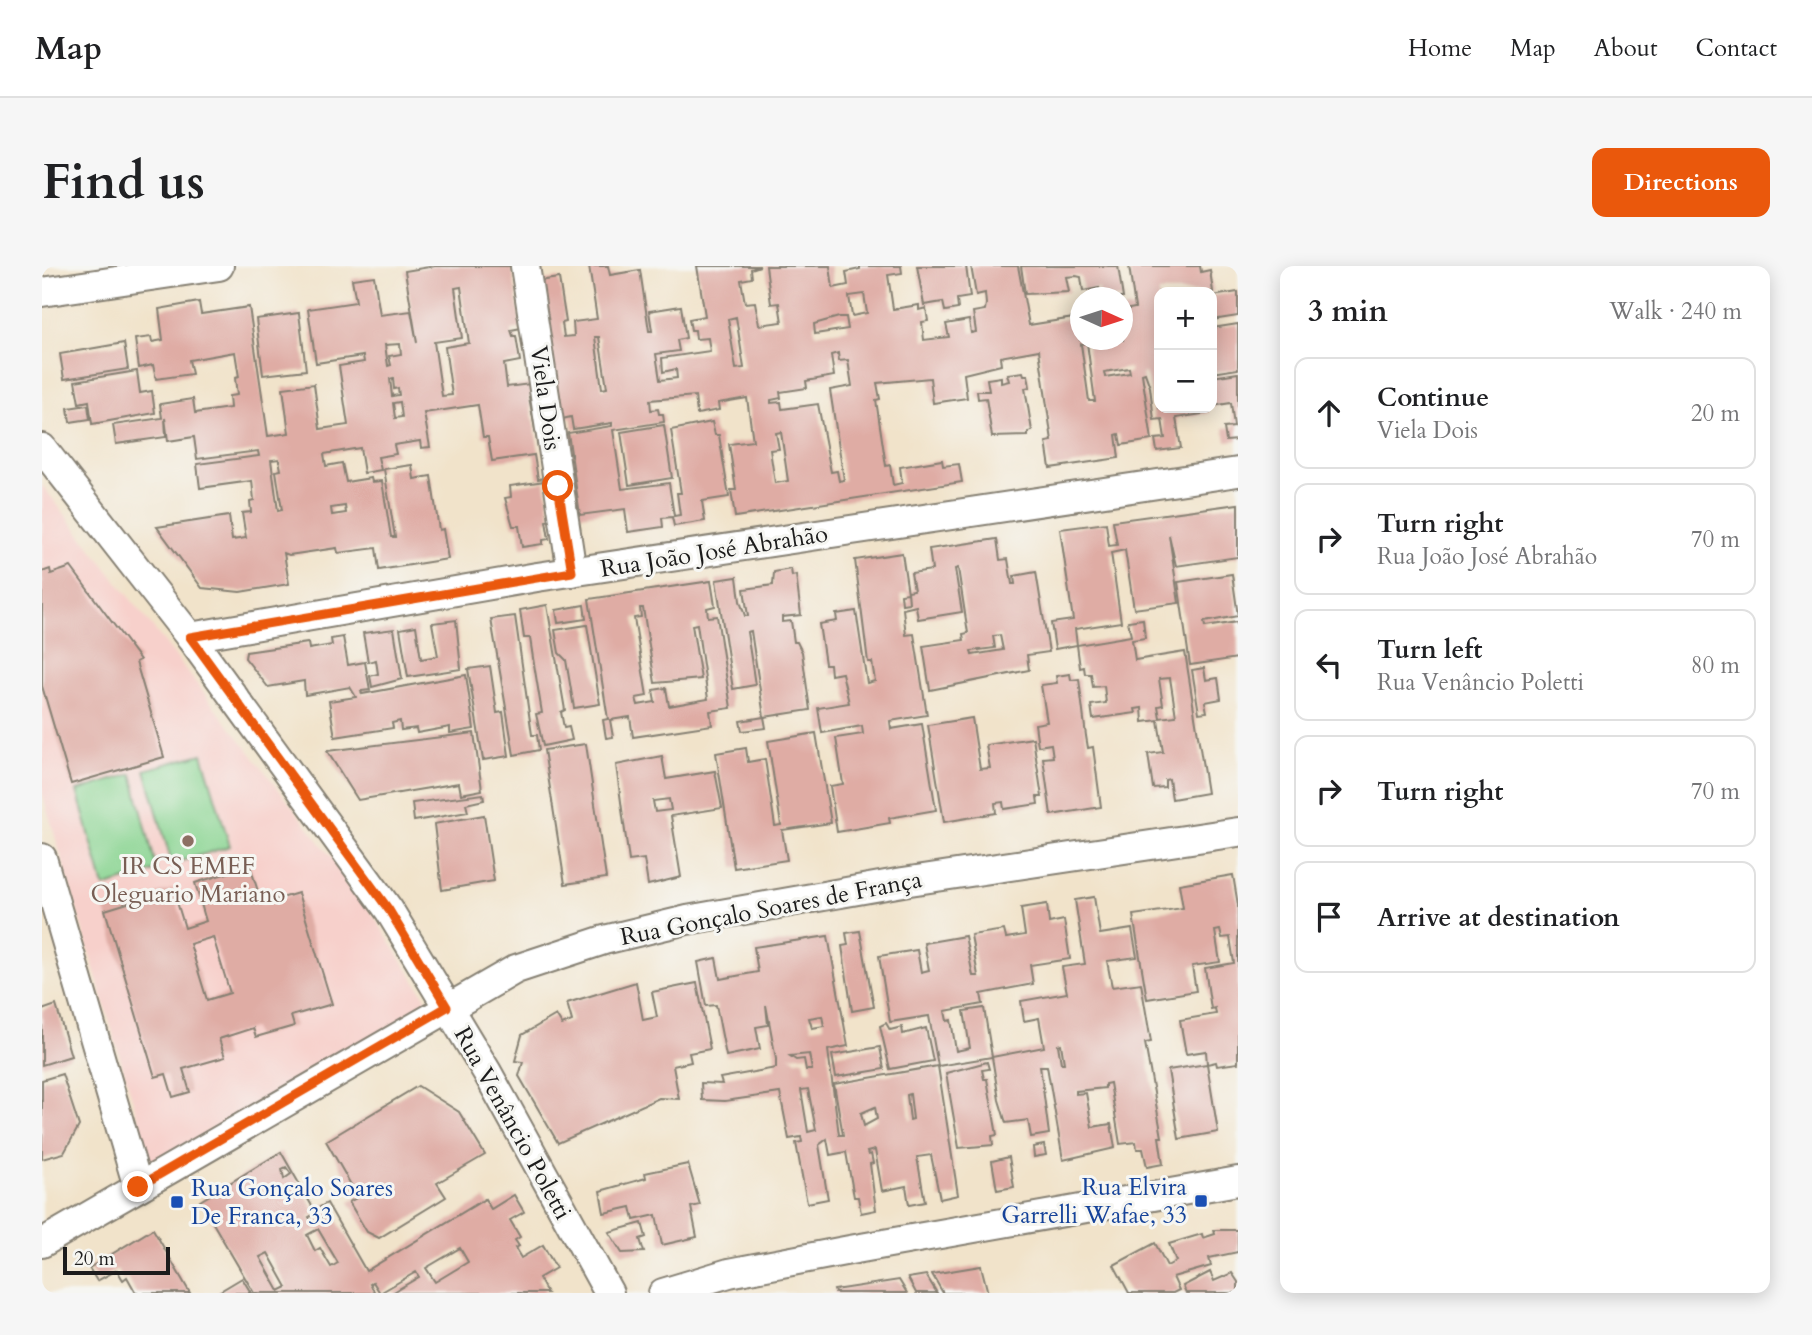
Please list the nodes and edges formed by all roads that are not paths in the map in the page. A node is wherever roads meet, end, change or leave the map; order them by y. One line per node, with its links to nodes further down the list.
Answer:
1 (219, 266): 3 (street)
2 (525, 266): 6 (street, Viela Dois)
3 (42, 292)
4 (42, 448): 7 (street, Rua Venâncio Poletti)
5 (1238, 472): 6 (street, Rua João José Abrahão)
6 (572, 572): 7 (street, Rua João José Abrahão)
7 (190, 637): 10 (street, Rua Venâncio Poletti)
8 (1238, 832): 10 (street, Rua Gonçalo Soares de França)
9 (42, 858): 12 (street)
10 (447, 1007): 12 (street, Rua Gonçalo Soares de França); 14 (street, Rua Venâncio Poletti)
11 (1238, 1181): 15 (street)
12 (138, 1187): 13 (street, Rua Gonçalo Soares de França)
13 (42, 1244)
14 (609, 1293)
15 (663, 1293)

